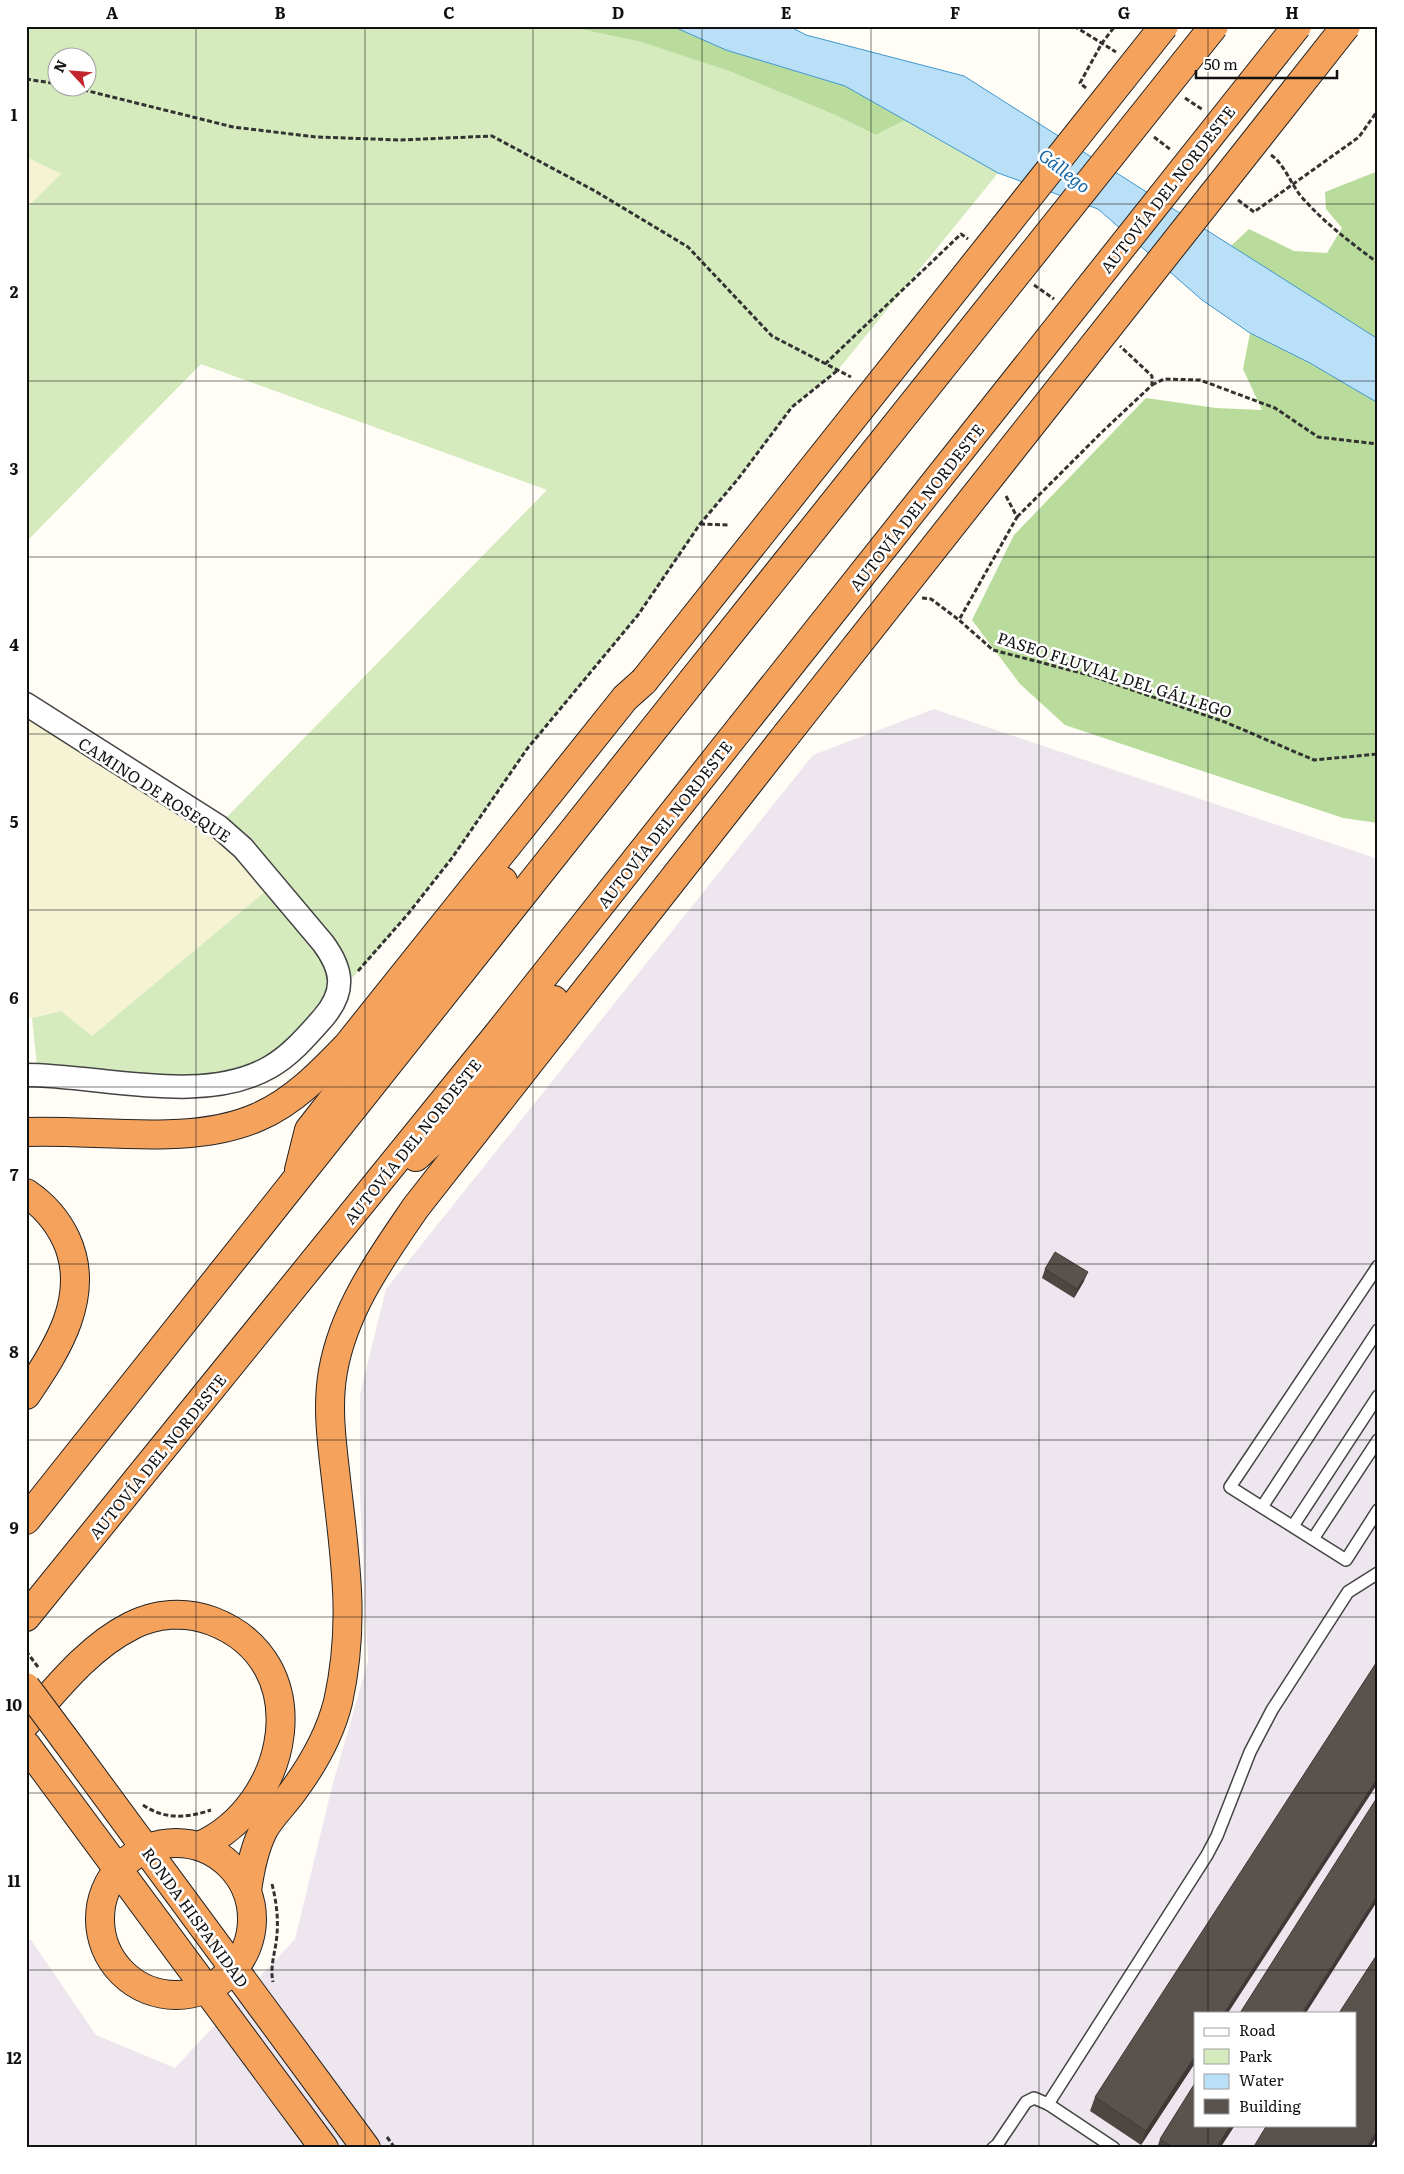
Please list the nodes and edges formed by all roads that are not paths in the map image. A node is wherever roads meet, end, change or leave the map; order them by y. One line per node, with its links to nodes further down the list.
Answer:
1 (1164, 26): 5 (highway, bridge)
2 (1214, 26): 10 (highway, bridge)
3 (1297, 26): 12 (highway, AUTOVÍA DEL NORDESTE, bridge)
4 (1346, 26): 7 (highway, bridge)
5 (644, 681): 9 (highway); 10 (highway)
6 (26, 704): 8 (street, CAMINO DE ROSEQUE)
7 (733, 803): 12 (highway); 31 (highway)
8 (26, 1076)
9 (26, 1132)
10 (297, 1179): 20 (highway)
11 (26, 1193): 15 (highway)
12 (344, 1224): 24 (highway, AUTOVÍA DEL NORDESTE)
13 (1378, 1266): 18 (lane)
14 (1378, 1330): 18 (lane)
15 (26, 1395)
16 (1378, 1396): 21 (lane)
17 (1378, 1440): 22 (lane)
18 (1262, 1507): 21 (lane)
19 (1378, 1510): 22 (lane)
20 (26, 1520)
21 (1293, 1526): 22 (lane)
22 (1313, 1539)
23 (1378, 1573): 34 (lane)
24 (26, 1617)
25 (26, 1687): 29 (highway, RONDA HISPANIDAD, bridge)
26 (26, 1723): 28 (highway)
27 (34, 1755): 30 (highway, RONDA HISPANIDAD)
28 (199, 1846): 29 (highway); 31 (highway)
29 (146, 1849): 30 (highway); 32 (highway, RONDA HISPANIDAD)
30 (119, 1869): 33 (highway, RONDA HISPANIDAD); 33 (highway)
31 (247, 1891): 32 (highway)
32 (234, 1969): 33 (highway); 37 (highway, RONDA HISPANIDAD)
33 (207, 1990): 36 (highway, RONDA HISPANIDAD)
34 (1048, 2104): 35 (lane); 38 (lane)
35 (997, 2147)
36 (324, 2148)
37 (366, 2148)
38 (1114, 2148)

